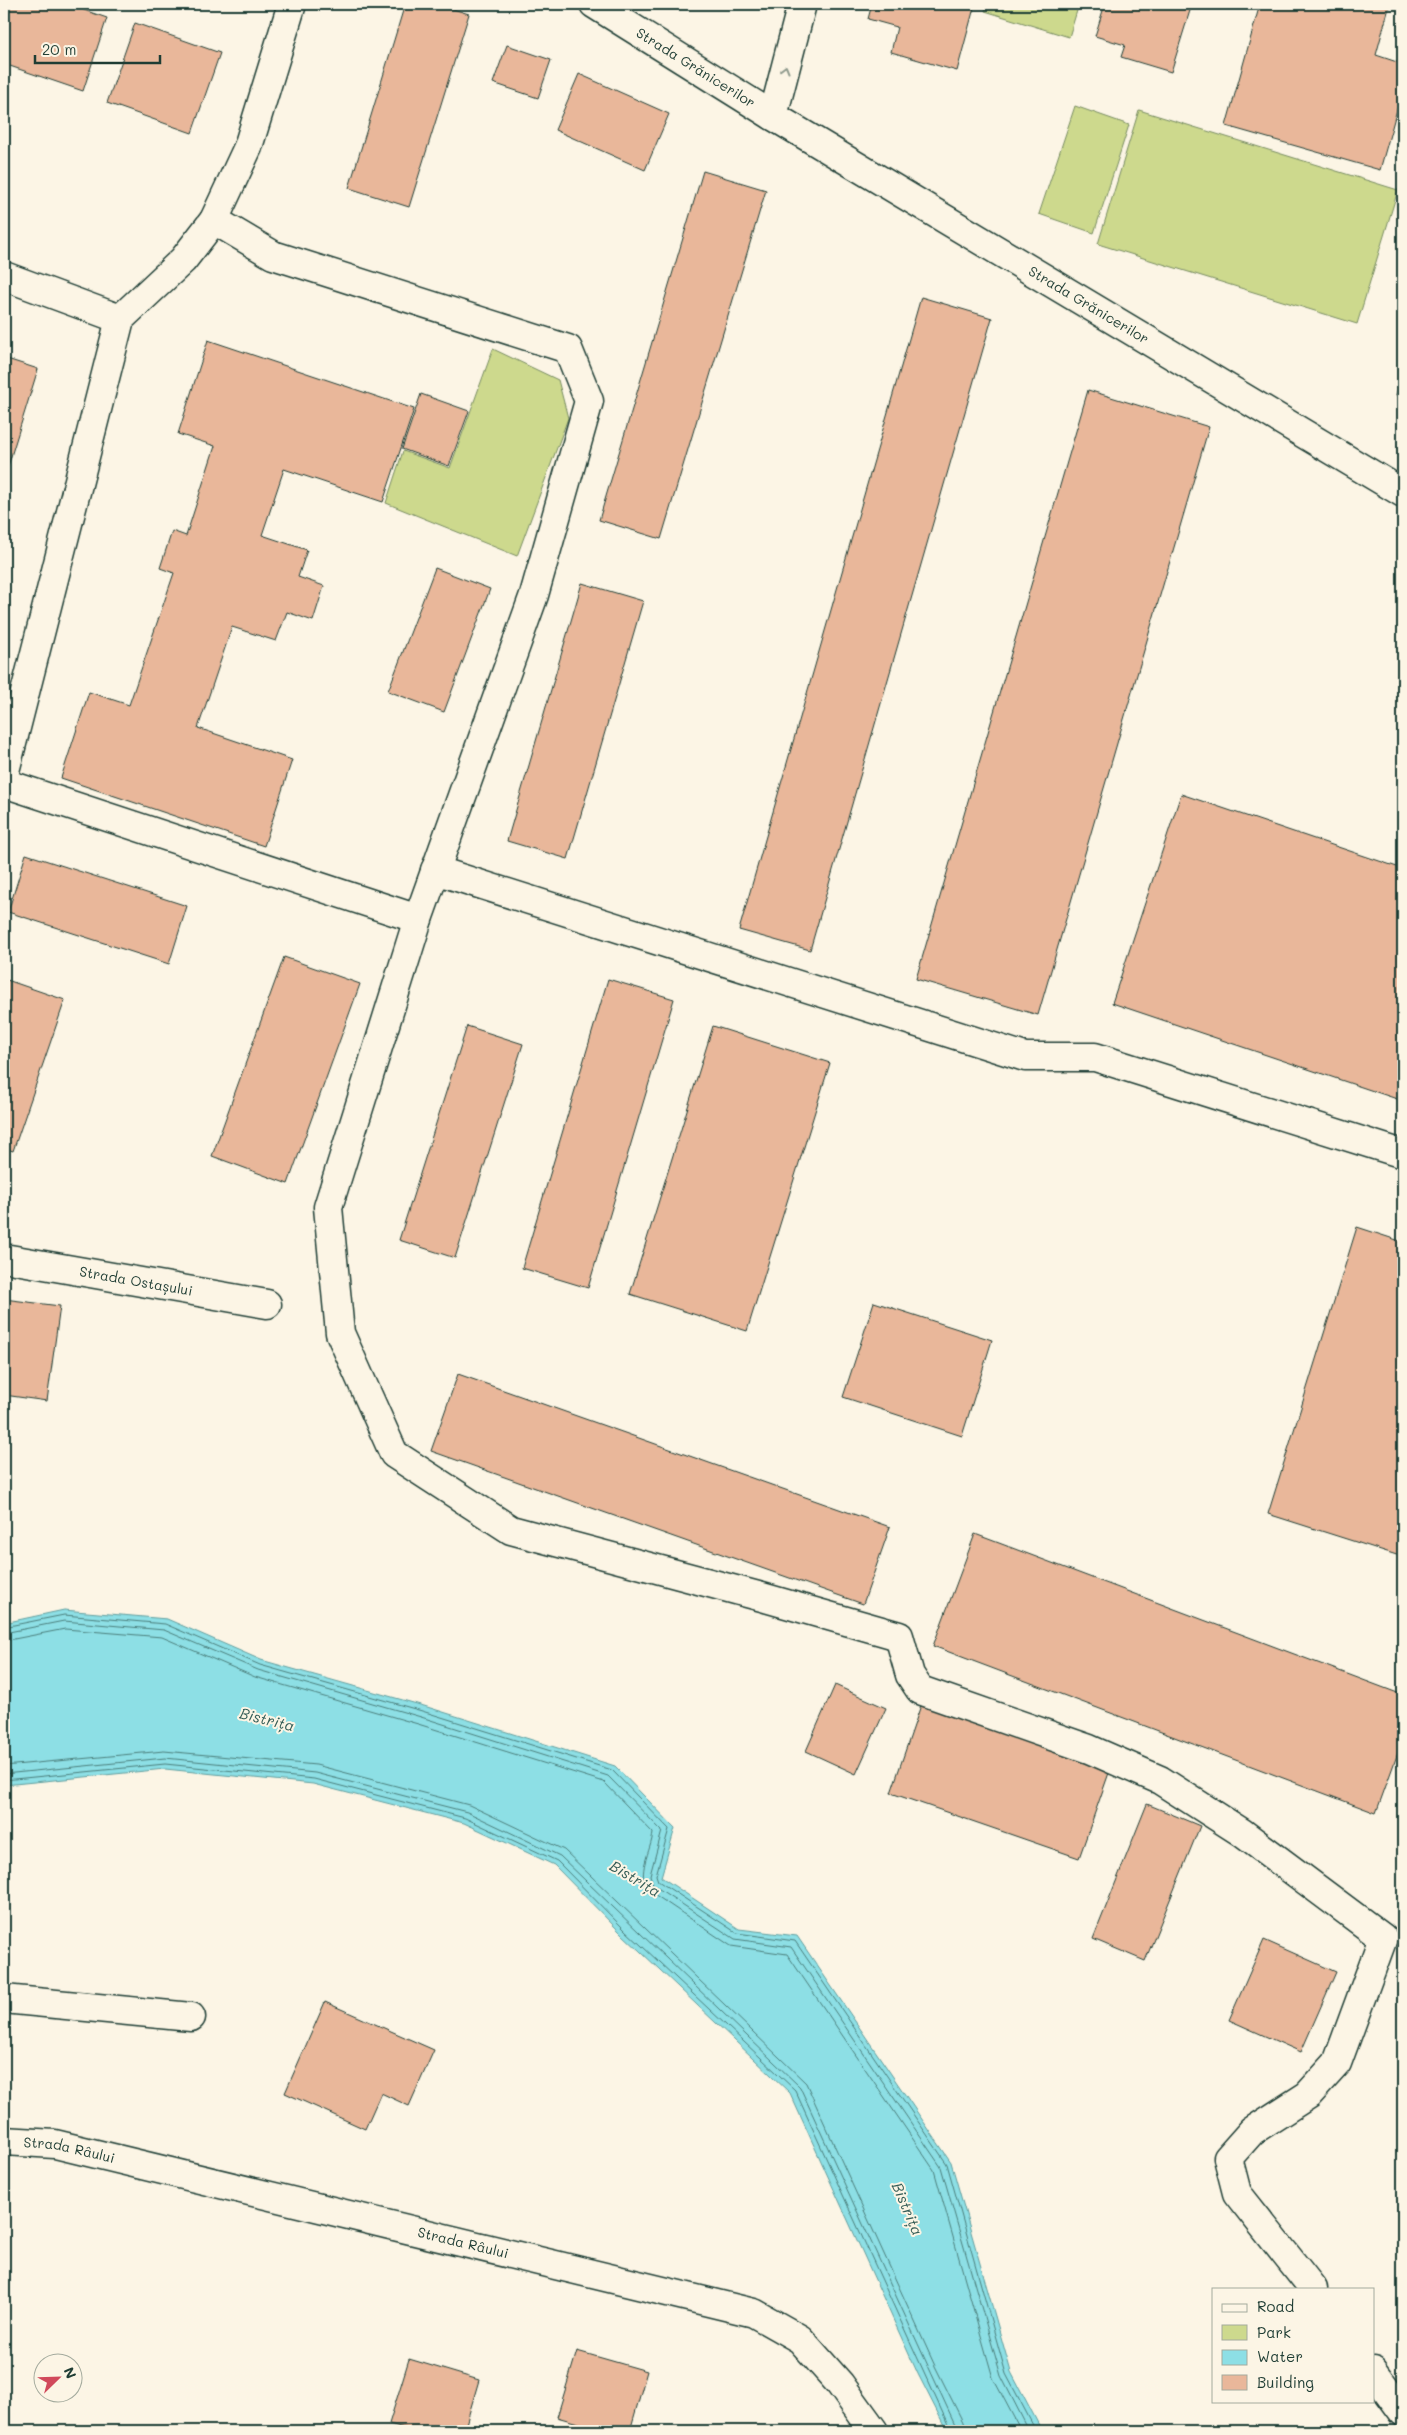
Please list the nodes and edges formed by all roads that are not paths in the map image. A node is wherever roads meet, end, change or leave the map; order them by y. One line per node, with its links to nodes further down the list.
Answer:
1 (292, 4): 5 (street)
2 (594, 4): 4 (street, Strada Grănicerilor)
3 (802, 4): 4 (street, Strada Grănicerilor, one-way to 3)
4 (773, 116): 8 (street, Strada Grănicerilor)
5 (214, 220): 7 (street); 11 (street)
6 (4, 276): 7 (street)
7 (120, 319): 9 (street)
8 (1403, 493)
9 (4, 775)
10 (4, 783): 12 (street)
11 (435, 870): 12 (street); 13 (street)
12 (418, 919): 19 (street)
13 (1403, 1154)
14 (4, 1258): 15 (street, Strada Ostașului)
15 (268, 1304)
16 (4, 1999): 17 (street)
17 (191, 2017)
18 (4, 2141): 22 (street, Strada Râului)
19 (1312, 2288)
20 (1374, 2372): 21 (street)
21 (1403, 2412)
22 (874, 2431)

